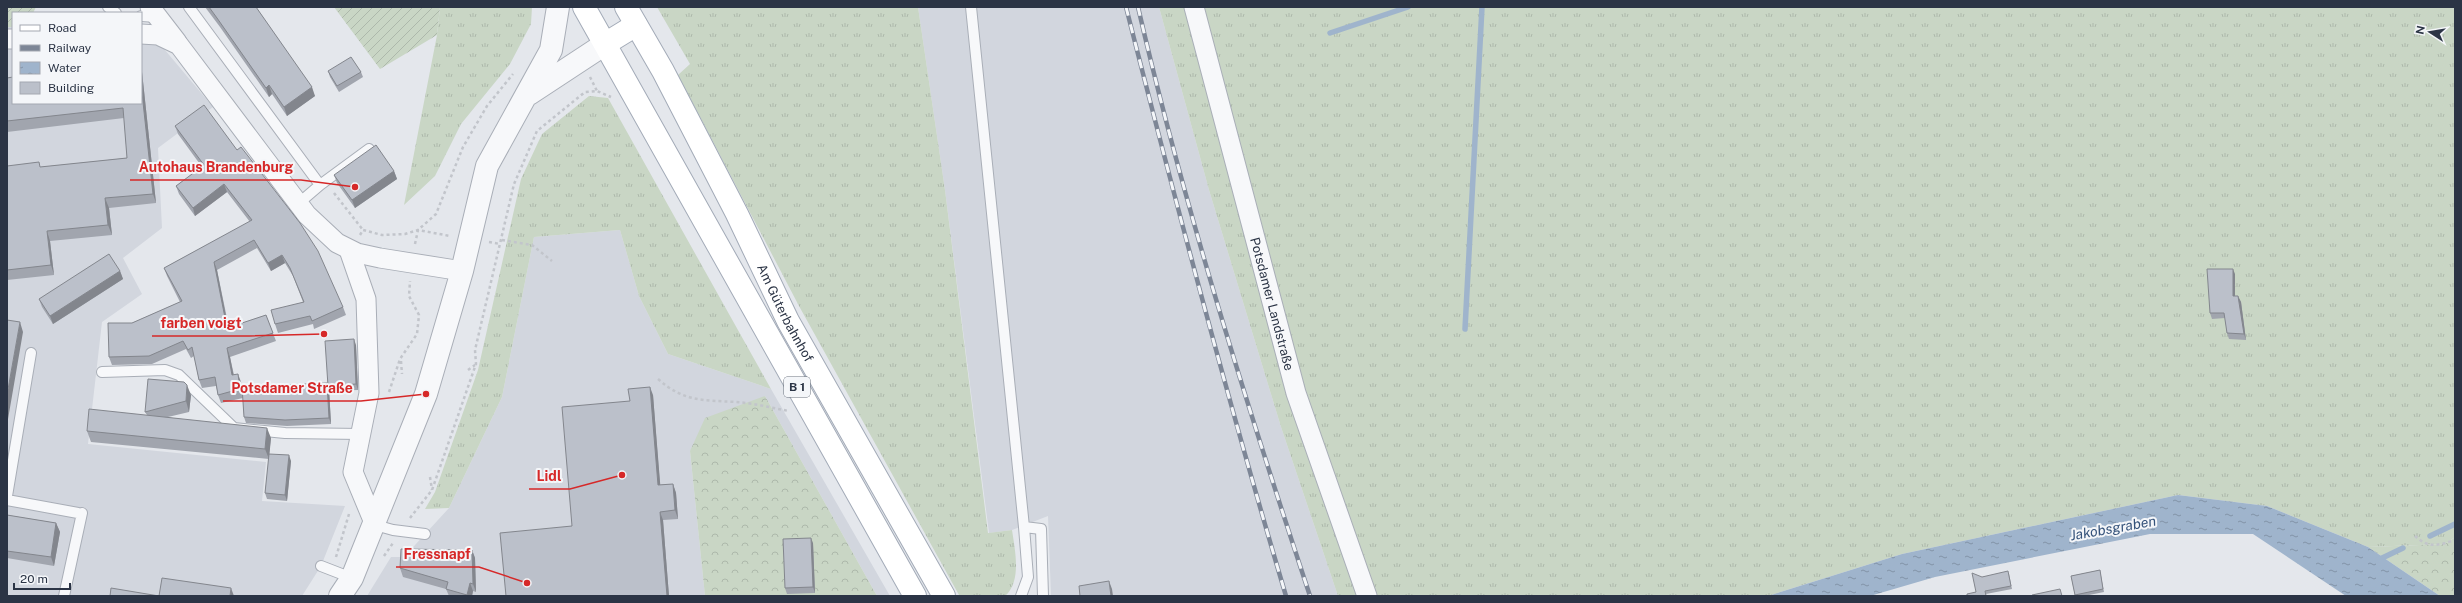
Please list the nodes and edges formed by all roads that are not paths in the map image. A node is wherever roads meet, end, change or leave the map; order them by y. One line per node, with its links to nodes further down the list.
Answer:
1 (189, 7): 13 (lane)
2 (558, 7): 11 (street)
3 (584, 7): 9 (main road, B 1)
4 (971, 7): 23 (lane)
5 (1194, 7): 33 (street, Potsdamer Landstraße)
6 (150, 13): 10 (street)
7 (631, 16): 9 (main road); 30 (main road, Am Güterbahnhof)
8 (142, 34): 10 (street)
9 (605, 44): 11 (street); 29 (main road, Am Güterbahnhof / B 1)
10 (179, 45): 14 (street)
11 (523, 97): 16 (street)
12 (369, 149): 13 (lane)
13 (320, 185): 14 (lane)
14 (299, 203): 15 (street)
15 (349, 250): 16 (street); 19 (street)
16 (462, 271): 22 (street)
17 (31, 353): 20 (lane)
18 (102, 372): 19 (lane)
19 (361, 434): 22 (street)
20 (7, 496)
21 (7, 500): 27 (lane)
22 (375, 525): 24 (lane); 26 (street)
23 (1024, 528): 31 (lane); 32 (lane)
24 (425, 534)
25 (321, 566): 26 (lane)
26 (342, 574): 28 (street)
27 (64, 596)
28 (340, 596)
29 (915, 596)
30 (944, 596)
31 (1021, 596)
32 (1043, 596)
33 (1367, 596)

